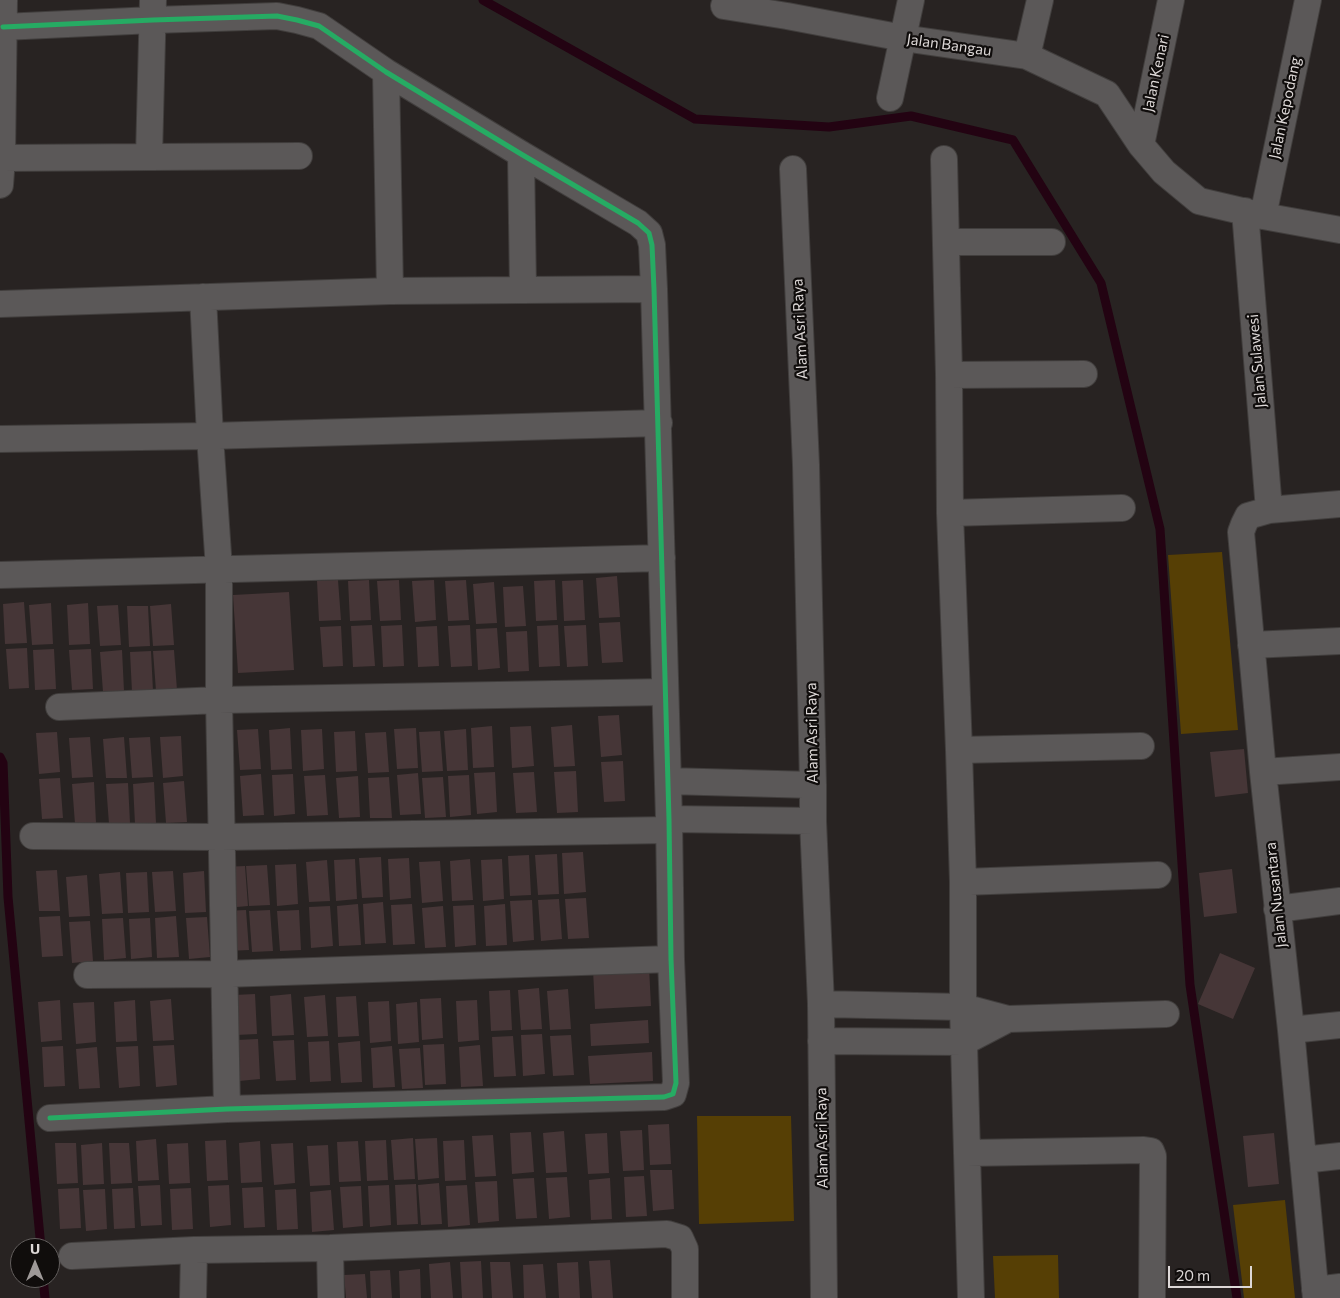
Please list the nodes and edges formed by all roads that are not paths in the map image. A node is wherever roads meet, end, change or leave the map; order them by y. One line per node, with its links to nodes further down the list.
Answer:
1 (4, 0): 9 (street)
2 (912, 0): 10 (street)
3 (1040, 0): 11 (street)
4 (1171, 0): 14 (street, Jalan Kenari)
5 (1308, 0): 22 (street, Jalan Kepodang)
6 (724, 6): 7 (street, Jalan Bangau)
7 (788, 8): 10 (street, Jalan Bangau)
8 (153, 10): 9 (street); 12 (street); 17 (street)
9 (3, 27): 18 (street)
10 (903, 38): 11 (street, Jalan Bangau); 13 (street)
11 (1027, 56): 14 (street, Jalan Bangau)
12 (386, 72): 15 (street); 28 (street)
13 (890, 98)
14 (1141, 145): 22 (street, Jalan Bangau)
15 (521, 154): 26 (street); 27 (street)
16 (299, 156): 17 (street)
17 (149, 157): 18 (street)
18 (2, 158): 21 (street)
19 (944, 159): 24 (street)
20 (793, 169): 53 (street, Alam Asri Raya)
21 (0, 185)
22 (1254, 214): 23 (street, Jalan Bangau); 38 (street, Jalan Sulawesi)
23 (1340, 230)
24 (946, 242): 25 (street); 32 (street)
25 (1052, 242)
26 (524, 289): 27 (street); 28 (street)
27 (654, 289): 33 (street)
28 (390, 291): 29 (street)
29 (204, 297): 30 (street); 34 (street)
30 (0, 304)
31 (1084, 374): 32 (street)
32 (949, 375): 39 (street)
33 (659, 423): 34 (street); 40 (street)
34 (210, 436): 35 (street); 41 (street)
35 (0, 439)
36 (1340, 504): 38 (street)
37 (1122, 508): 39 (street)
38 (1269, 510): 44 (street, Jalan Nusantara)
39 (950, 512): 49 (street)
40 (662, 558): 41 (street); 45 (street)
41 (219, 569): 42 (street); 46 (street)
42 (0, 575)
43 (1340, 641): 44 (street)
44 (1252, 645): 51 (street, Jalan Nusantara)
45 (665, 692): 46 (street); 52 (street)
46 (219, 700): 47 (street); 57 (street)
47 (59, 707)
48 (1141, 746): 49 (street)
49 (959, 750): 59 (street)
50 (1340, 767): 51 (street)
51 (1263, 772): 61 (street, Jalan Nusantara)
52 (668, 781): 53 (street); 55 (street)
53 (813, 784): 54 (street, Alam Asri Raya)
54 (813, 821): 55 (street); 65 (street, Alam Asri Raya)
55 (669, 824): 57 (street); 62 (street)
56 (33, 836): 57 (street)
57 (222, 837): 63 (street)
58 (1158, 875): 59 (street)
59 (963, 882): 66 (street)
60 (1340, 901): 61 (street)
61 (1277, 909): 70 (street, Jalan Nusantara)
62 (671, 959): 63 (street); 73 (street)
63 (224, 974): 64 (street); 73 (street)
64 (87, 975)
65 (821, 1004): 66 (street); 71 (street, Alam Asri Raya)
66 (963, 1007): 68 (street); 72 (street)
67 (1166, 1014): 68 (street)
68 (1008, 1019): 72 (street)
69 (1340, 1025): 70 (street)
70 (1291, 1030): 77 (street, Jalan Nusantara)
71 (821, 1041): 72 (street); 85 (street, Alam Asri Raya)
72 (964, 1042): 75 (street)
73 (227, 1109): 74 (street)
74 (50, 1118)
75 (967, 1153): 86 (street); 87 (street)
76 (1340, 1156): 77 (street)
77 (1303, 1160): 81 (street, Jalan Nusantara)
78 (330, 1248): 79 (street); 83 (street); 84 (street)
79 (194, 1250): 80 (street); 82 (street)
80 (72, 1256)
81 (1324, 1292)
82 (193, 1298)
83 (331, 1298)
84 (685, 1298)
85 (824, 1298)
86 (971, 1298)
87 (1152, 1298)

